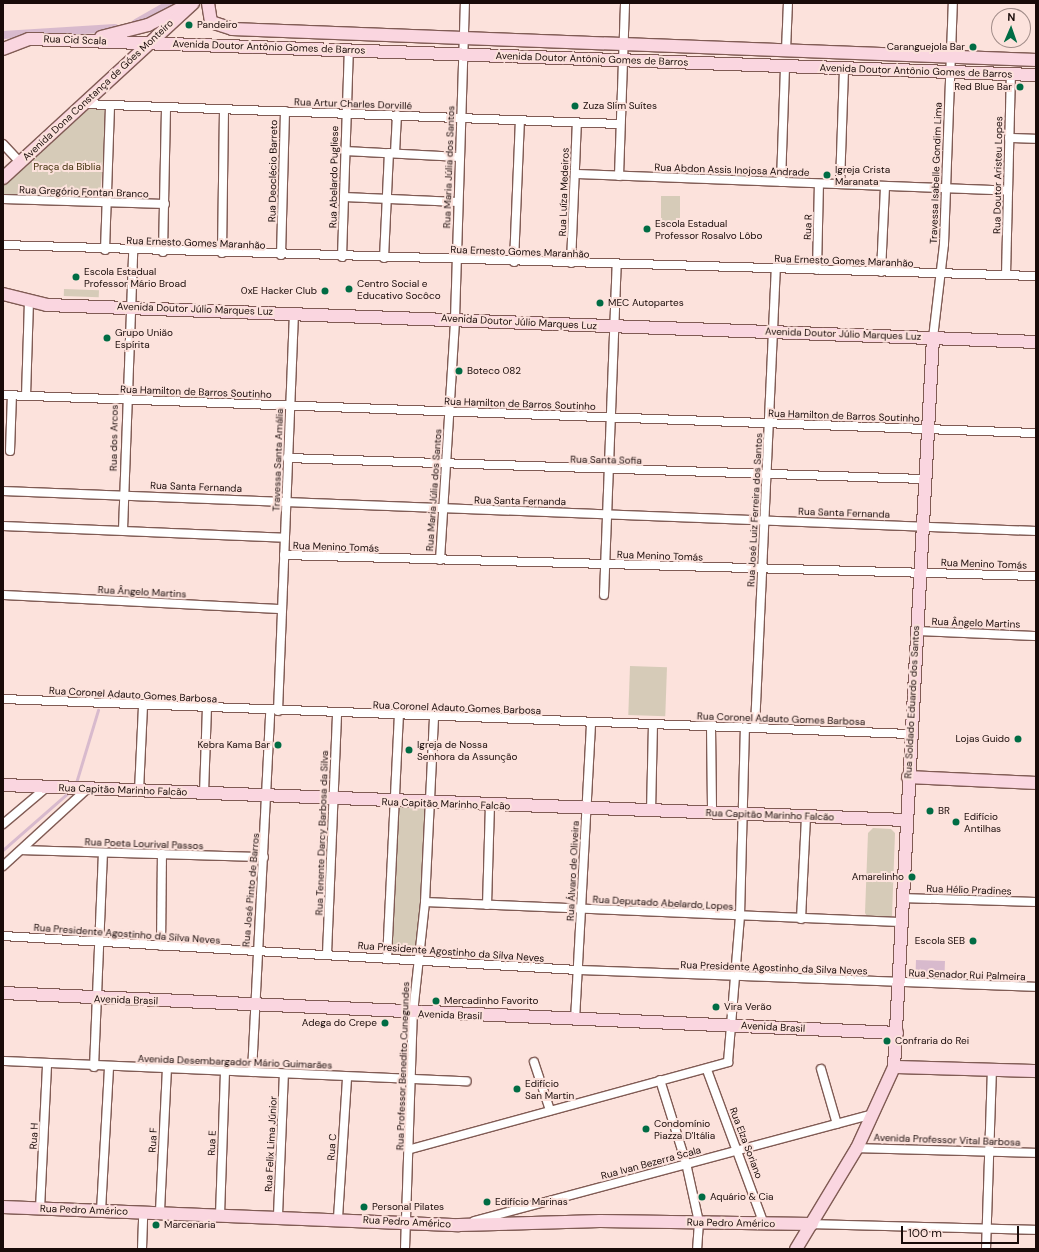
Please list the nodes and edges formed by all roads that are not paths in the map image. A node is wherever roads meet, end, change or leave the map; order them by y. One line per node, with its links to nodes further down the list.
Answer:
1 (193, 3): 9 (street); 10 (street, Avenida Dona Constança de Góes Monteiro)
2 (208, 3): 7 (street, Avenida Doutor Antônio Gomes de Barros)
3 (465, 3): 8 (street)
4 (625, 3): 11 (street)
5 (788, 3): 15 (street)
6 (953, 3): 17 (street, Travessa Isabelle Gondim Lima)
7 (232, 29): 8 (street, Avenida Doutor Antônio Gomes de Barros); 12 (street)
8 (463, 38): 11 (street, Avenida Doutor Antônio Gomes de Barros); 16 (street, Rua Maria Júlia dos Santos)
9 (82, 40): 10 (street, Rua Cid Scala); 13 (street, Rua Cid Scala)
10 (149, 44): 12 (street, Avenida Doutor Antônio Gomes de Barros); 25 (street, Avenida Dona Constança de Góes Monteiro)
11 (623, 44): 15 (street, Avenida Doutor Antônio Gomes de Barros); 18 (street)
12 (232, 46): 14 (street, Avenida Doutor Antônio Gomes de Barros)
13 (3, 49)
14 (349, 50): 16 (street, Avenida Doutor Antônio Gomes de Barros); 30 (street, Rua Abelardo Pugliese)
15 (786, 50): 17 (street, Avenida Doutor Antônio Gomes de Barros)
16 (462, 54): 18 (street, Avenida Doutor Antônio Gomes de Barros); 32 (street, Rua Maria Júlia dos Santos)
17 (950, 56): 19 (street, Avenida Doutor Antônio Gomes de Barros); 22 (street, Travessa Isabelle Gondim Lima)
18 (623, 60): 20 (street, Avenida Doutor Antônio Gomes de Barros); 35 (street)
19 (1036, 60)
20 (785, 66): 21 (street, Avenida Doutor Antônio Gomes de Barros); 46 (street)
21 (844, 68): 22 (street, Avenida Doutor Antônio Gomes de Barros); 48 (street)
22 (949, 72): 23 (street, Avenida Doutor Antônio Gomes de Barros); 50 (street, Travessa Isabelle Gondim Lima)
23 (1011, 74): 24 (street, Avenida Doutor Antônio Gomes de Barros); 36 (street, Rua Doutor Aristeu Lopes)
24 (1036, 75)
25 (84, 104): 26 (street, Rua Artur Charles Dorvillé); 42 (street, Avenida Dona Constança de Góes Monteiro)
26 (110, 105): 27 (street, Rua Artur Charles Dorvillé); 56 (street)
27 (166, 107): 28 (street, Rua Artur Charles Dorvillé); 57 (street)
28 (224, 109): 29 (street, Rua Artur Charles Dorvillé); 62 (street)
29 (284, 111): 30 (street, Rua Artur Charles Dorvillé); 63 (street, Rua Deoclécio Barreto)
30 (345, 114): 31 (street, Rua Artur Charles Dorvillé); 39 (street, Rua Abelardo Pugliese)
31 (396, 115): 32 (street, Rua Artur Charles Dorvillé); 40 (street)
32 (461, 118): 33 (street, Rua Artur Charles Dorvillé); 41 (street, Rua Maria Júlia dos Santos)
33 (520, 120): 34 (street, Rua Artur Charles Dorvillé); 67 (street)
34 (577, 122): 35 (street, Rua Artur Charles Dorvillé); 43 (street, Rua Luíza Medeiros)
35 (620, 124): 44 (street)
36 (1009, 138): 37 (street); 51 (street, Rua Doutor Aristeu Lopes)
37 (1036, 139)
38 (3, 144): 42 (street)
39 (345, 151): 40 (street); 52 (street, Rua Abelardo Pugliese)
40 (392, 153): 41 (street); 54 (street)
41 (460, 157): 55 (street, Rua Maria Júlia dos Santos)
42 (20, 162): 45 (street, Avenida Dona Constança de Góes Monteiro)
43 (575, 174): 44 (street, Rua Abdon Assis Inojosa Andrade); 68 (street, Rua Luíza Medeiros)
44 (619, 176): 46 (street, Rua Abdon Assis Inojosa Andrade)
45 (3, 178)
46 (781, 182): 47 (street, Rua Abdon Assis Inojosa Andrade)
47 (819, 184): 48 (street, Rua Abdon Assis Inojosa Andrade); 71 (street, Rua R)
48 (840, 184): 49 (street, Rua Abdon Assis Inojosa Andrade)
49 (884, 186): 50 (street, Rua Abdon Assis Inojosa Andrade); 72 (street)
50 (947, 188): 51 (street, Rua Abdon Assis Inojosa Andrade); 73 (street, Travessa Isabelle Gondim Lima)
51 (1008, 191): 74 (street, Rua Doutor Aristeu Lopes)
52 (344, 197): 54 (street); 64 (street, Rua Abelardo Pugliese)
53 (3, 199): 56 (street, Rua Gregório Fontan Branco)
54 (388, 199): 55 (street); 65 (street)
55 (458, 202): 66 (street, Rua Maria Júlia dos Santos)
56 (107, 204): 57 (street, Rua Gregório Fontan Branco); 59 (street)
57 (165, 204): 61 (street)
58 (3, 245): 59 (street, Rua Ernesto Gomes Maranhão)
59 (105, 250): 60 (street, Rua Ernesto Gomes Maranhão)
60 (133, 251): 61 (street, Rua Ernesto Gomes Maranhão); 78 (street, Rua dos Arcos)
61 (163, 252): 62 (street, Rua Ernesto Gomes Maranhão)
62 (222, 253): 63 (street, Rua Ernesto Gomes Maranhão)
63 (281, 255): 64 (street, Rua Ernesto Gomes Maranhão)
64 (342, 257): 65 (street, Rua Ernesto Gomes Maranhão)
65 (384, 258): 66 (street, Rua Ernesto Gomes Maranhão)
66 (456, 260): 67 (street, Rua Ernesto Gomes Maranhão); 80 (street, Rua Maria Júlia dos Santos)
67 (514, 262): 68 (street, Rua Ernesto Gomes Maranhão)
68 (572, 263): 69 (street, Rua Ernesto Gomes Maranhão)
69 (617, 264): 70 (street, Rua Ernesto Gomes Maranhão); 81 (street)
70 (776, 269): 71 (street, Rua Ernesto Gomes Maranhão); 82 (street, Rua José Luiz Ferreira dos Santos)
71 (817, 270): 72 (street, Rua Ernesto Gomes Maranhão)
72 (881, 272): 73 (street, Rua Ernesto Gomes Maranhão)
73 (938, 273): 74 (street, Rua Ernesto Gomes Maranhão); 83 (street, Travessa Isabelle Gondim Lima)
74 (1006, 275): 75 (street, Rua Ernesto Gomes Maranhão)
75 (1036, 276)
76 (3, 294): 77 (street, Avenida Doutor Júlio Marques Luz)
77 (29, 302): 78 (street, Avenida Doutor Júlio Marques Luz); 87 (street)
78 (130, 308): 79 (street, Avenida Doutor Júlio Marques Luz); 88 (street, Rua dos Arcos)
79 (294, 312): 80 (street, Avenida Doutor Júlio Marques Luz); 89 (street, Travessa Santa Amália)
80 (455, 319): 81 (street, Avenida Doutor Júlio Marques Luz); 90 (street, Rua Maria Júlia dos Santos)
81 (615, 326): 82 (street, Avenida Doutor Júlio Marques Luz); 91 (street)
82 (774, 331): 83 (street, Avenida Doutor Júlio Marques Luz); 92 (street, Rua José Luiz Ferreira dos Santos)
83 (933, 338): 84 (street, Avenida Doutor Júlio Marques Luz); 93 (street, Rua Soldado Eduardo dos Santos)
84 (1036, 342)
85 (3, 395): 86 (street, Rua Hamilton de Barros Soutinho)
86 (12, 396): 87 (street, Rua Hamilton de Barros Soutinho); 95 (street)
87 (26, 396): 88 (street, Rua Hamilton de Barros Soutinho)
88 (125, 400): 89 (street, Rua Hamilton de Barros Soutinho); 102 (street, Rua dos Arcos)
89 (290, 406): 90 (street, Rua Hamilton de Barros Soutinho); 96 (street, Travessa Santa Amália)
90 (449, 412): 91 (street, Rua Hamilton de Barros Soutinho); 97 (street, Rua Maria Júlia dos Santos)
91 (611, 417): 92 (street, Rua Hamilton de Barros Soutinho); 98 (street)
92 (769, 423): 93 (street, Rua Hamilton de Barros Soutinho); 99 (street, Rua José Luiz Ferreira dos Santos)
93 (928, 429): 94 (street, Rua Hamilton de Barros Soutinho); 100 (street, Rua Soldado Eduardo dos Santos)
94 (1036, 433)
95 (10, 451)
96 (287, 458): 97 (street, Rua Santa Sofia); 103 (street, Travessa Santa Amália)
97 (446, 465): 98 (street, Rua Santa Sofia); 104 (street, Rua Maria Júlia dos Santos)
98 (609, 470): 99 (street, Rua Santa Sofia); 105 (street)
99 (767, 473): 100 (street, Rua Santa Sofia); 106 (street, Rua José Luiz Ferreira dos Santos)
100 (925, 479): 108 (street, Rua Soldado Eduardo dos Santos)
101 (3, 491): 102 (street, Rua Santa Fernanda)
102 (122, 494): 103 (street, Rua Santa Fernanda); 109 (street, Rua dos Arcos)
103 (286, 500): 104 (street, Rua Santa Fernanda); 111 (street, Travessa Santa Amália)
104 (443, 509): 105 (street, Rua Santa Fernanda); 113 (street, Rua Maria Júlia dos Santos)
105 (607, 513): 106 (street, Rua Santa Fernanda); 114 (street)
106 (765, 520): 108 (street, Rua Santa Fernanda); 115 (street, Rua José Luiz Ferreira dos Santos)
107 (3, 526): 109 (street, Rua Menino Tomás)
108 (922, 526): 110 (street, Rua Santa Fernanda); 116 (street, Rua Soldado Eduardo dos Santos)
109 (123, 530): 111 (street, Rua Menino Tomás)
110 (1036, 531)
111 (284, 538): 112 (street, Travessa Santa Amália)
112 (284, 555): 113 (street, Rua Menino Tomás); 120 (street, Travessa Santa Amália)
113 (440, 560): 114 (street, Rua Menino Tomás)
114 (605, 564): 115 (street, Rua Menino Tomás); 119 (street)
115 (762, 568): 116 (street, Rua Menino Tomás); 134 (street, Rua José Luiz Ferreira dos Santos)
116 (920, 573): 117 (street, Rua Menino Tomás); 121 (street, Rua Soldado Eduardo dos Santos)
117 (1036, 576)
118 (3, 595): 120 (street, Rua Ângelo Martins)
119 (604, 595)
120 (280, 609): 126 (street, Rua José Pinto de Barros)
121 (916, 631): 122 (street, Rua Ângelo Martins); 135 (street, Rua Soldado Eduardo dos Santos)
122 (1036, 636)
123 (3, 699): 124 (street, Rua Coronel Adauto Gomes Barbosa)
124 (144, 706): 125 (street, Rua Coronel Adauto Gomes Barbosa); 142 (street)
125 (207, 708): 126 (street, Rua Coronel Adauto Gomes Barbosa); 143 (street)
126 (274, 711): 127 (street, Rua Coronel Adauto Gomes Barbosa); 144 (street, Rua José Pinto de Barros)
127 (336, 713): 128 (street, Rua Coronel Adauto Gomes Barbosa); 145 (street, Rua Tenente Darcy Barbosa da Silva)
128 (399, 716): 129 (street, Rua Coronel Adauto Gomes Barbosa); 146 (street)
129 (434, 717): 130 (street, Rua Coronel Adauto Gomes Barbosa); 147 (street, Rua Professor Benedito Cunegundes)
130 (591, 722): 131 (street, Rua Coronel Adauto Gomes Barbosa); 150 (street, Rua Álvaro de Oliveira)
131 (653, 725): 132 (street, Rua Coronel Adauto Gomes Barbosa); 151 (street)
132 (712, 726): 133 (street, Rua Coronel Adauto Gomes Barbosa); 152 (street)
133 (745, 727): 134 (street, Rua Coronel Adauto Gomes Barbosa); 153 (street)
134 (755, 727): 135 (street, Rua Coronel Adauto Gomes Barbosa)
135 (910, 734): 136 (street, Rua Soldado Eduardo dos Santos)
136 (908, 777): 137 (street); 149 (street, Rua Soldado Eduardo dos Santos)
137 (924, 778): 138 (street); 156 (street)
138 (1036, 782)
139 (3, 785): 140 (street, Rua Capitão Marinho Falcão)
140 (47, 787): 141 (street, Rua Capitão Marinho Falcão); 157 (street)
141 (87, 788): 142 (street, Rua Capitão Marinho Falcão); 158 (street)
142 (139, 791): 143 (street, Rua Capitão Marinho Falcão)
143 (204, 793): 144 (street, Rua Capitão Marinho Falcão)
144 (268, 796): 145 (street, Rua Capitão Marinho Falcão); 161 (street, Rua José Pinto de Barros)
145 (333, 800): 146 (street, Rua Capitão Marinho Falcão); 175 (street, Rua Tenente Darcy Barbosa da Silva)
146 (394, 801): 147 (street, Rua Capitão Marinho Falcão); 176 (street)
147 (430, 802): 148 (street, Rua Capitão Marinho Falcão); 164 (street, Rua Professor Benedito Cunegundes)
148 (490, 806): 150 (street, Rua Capitão Marinho Falcão); 166 (street)
149 (906, 807): 155 (street); 156 (street, Rua Soldado Eduardo dos Santos)
150 (587, 810): 151 (street, Rua Capitão Marinho Falcão); 167 (street, Rua Álvaro de Oliveira)
151 (652, 812): 152 (street, Rua Capitão Marinho Falcão)
152 (712, 813): 153 (street, Rua Capitão Marinho Falcão)
153 (741, 813): 154 (street, Rua Capitão Marinho Falcão); 168 (street)
154 (806, 816): 155 (street, Rua Capitão Marinho Falcão); 169 (street)
155 (890, 819): 156 (street, Rua Capitão Marinho Falcão)
156 (906, 820): 163 (street, Rua Soldado Eduardo dos Santos)
157 (3, 824)
158 (23, 850): 159 (street, Rua Poeta Lourival Passos); 162 (street)
159 (103, 853): 160 (street, Rua Poeta Lourival Passos); 172 (street)
160 (162, 854): 161 (street, Rua Poeta Lourival Passos); 173 (street)
161 (264, 857): 174 (street, Rua José Pinto de Barros)
162 (3, 866)
163 (901, 898): 165 (street, Rua Hélio Pradines); 170 (street, Rua Soldado Eduardo dos Santos)
164 (425, 902): 166 (street, Rua Deputado Abelardo Lopes); 177 (street, Rua Professor Benedito Cunegundes)
165 (1036, 902)
166 (487, 905): 167 (street, Rua Deputado Abelardo Lopes)
167 (581, 909): 168 (street, Rua Deputado Abelardo Lopes); 178 (street, Rua Álvaro de Oliveira)
168 (740, 916): 169 (street, Rua Deputado Abelardo Lopes); 179 (street)
169 (801, 919): 170 (street, Rua Deputado Abelardo Lopes)
170 (900, 922): 180 (street, Rua Soldado Eduardo dos Santos)
171 (3, 936): 172 (street, Rua Presidente Agostinho da Silva Neves)
172 (99, 942): 173 (street, Rua Presidente Agostinho da Silva Neves); 183 (street)
173 (161, 946): 174 (street, Rua Presidente Agostinho da Silva Neves)
174 (256, 952): 175 (street, Rua Presidente Agostinho da Silva Neves); 184 (street, Rua José Pinto de Barros)
175 (327, 954): 176 (street, Rua Presidente Agostinho da Silva Neves)
176 (387, 959): 177 (street, Rua Presidente Agostinho da Silva Neves)
177 (419, 962): 178 (street, Rua Presidente Agostinho da Silva Neves); 185 (street, Rua Professor Benedito Cunegundes)
178 (577, 970): 179 (street, Rua Presidente Agostinho da Silva Neves); 186 (street, Rua Álvaro de Oliveira)
179 (735, 976): 180 (street, Rua Presidente Agostinho da Silva Neves); 187 (street)
180 (897, 983): 181 (street, Rua Senador Rui Palmeira); 188 (street, Rua Soldado Eduardo dos Santos)
181 (1036, 988)
182 (3, 993): 183 (street, Avenida Brasil)
183 (97, 999): 184 (street, Avenida Brasil); 192 (street)
184 (255, 1005): 185 (street, Avenida Brasil); 200 (street, Rua José Pinto de Barros)
185 (413, 1013): 186 (street, Avenida Brasil); 204 (street, Rua Professor Benedito Cunegundes)
186 (575, 1020): 187 (street, Avenida Brasil)
187 (733, 1026): 188 (street, Avenida Brasil); 197 (street)
188 (896, 1033): 194 (street, Rua Soldado Eduardo dos Santos)
189 (3, 1061): 191 (street, Avenida Desembargador Mário Guimarães)
190 (534, 1062): 207 (street)
191 (47, 1064): 192 (street, Avenida Desembargador Mário Guimarães); 217 (street, Rua H)
192 (94, 1067): 193 (street, Avenida Desembargador Mário Guimarães)
193 (109, 1067): 195 (street, Avenida Desembargador Mário Guimarães); 218 (street)
194 (894, 1067): 198 (street); 208 (street)
195 (167, 1069): 199 (street, Avenida Desembargador Mário Guimarães); 219 (street, Rua F)
196 (821, 1069): 209 (street)
197 (707, 1070): 205 (street); 212 (street, Rua Elza Soriano)
198 (992, 1070): 201 (street); 213 (street)
199 (225, 1072): 200 (street, Avenida Desembargador Mário Guimarães); 221 (street, Rua E)
200 (252, 1072): 202 (street, Avenida Desembargador Mário Guimarães)
201 (1036, 1072)
202 (284, 1074): 203 (street, Avenida Desembargador Mário Guimarães); 222 (street, Rua Felix Lima Júnior)
203 (347, 1077): 204 (street, Avenida Desembargador Mário Guimarães); 223 (street, Rua C)
204 (413, 1080): 206 (street, Avenida Desembargador Mário Guimarães); 211 (street, Rua Professor Benedito Cunegundes)
205 (660, 1080): 207 (street); 215 (street)
206 (467, 1081)
207 (550, 1110): 211 (street)
208 (873, 1114): 209 (street, Rua Ivan Bezerra Scala); 210 (street)
209 (837, 1124): 212 (street, Rua Ivan Bezerra Scala)
210 (857, 1148): 213 (street, Avenida Professor Vital Barbosa); 227 (street)
211 (410, 1149): 225 (street, Rua Professor Benedito Cunegundes)
212 (738, 1150): 215 (street, Rua Ivan Bezerra Scala); 226 (street, Rua Elza Soriano)
213 (990, 1152): 214 (street, Avenida Professor Vital Barbosa); 229 (street)
214 (1036, 1153)
215 (686, 1163): 224 (street); 228 (street, Rua Ivan Bezerra Scala)
216 (3, 1207): 217 (street, Rua Pedro Américo)
217 (40, 1209): 218 (street, Rua Pedro Américo)
218 (101, 1211): 220 (street, Rua Pedro Américo)
219 (160, 1211): 220 (street, Rua Pedro Américo); 221 (street, Rua Pedro Américo)
220 (143, 1212): 231 (street)
221 (220, 1215): 222 (street, Rua Pedro Américo)
222 (278, 1215): 223 (street, Rua Pedro Américo)
223 (338, 1218): 225 (street, Rua Pedro Américo)
224 (699, 1222): 226 (street, Rua Pedro Américo); 228 (street, Rua Pedro Américo); 233 (street)
225 (406, 1223): 228 (street, Rua Pedro Américo); 232 (street, Rua Professor Benedito Cunegundes)
226 (764, 1224): 227 (street, Rua Pedro Américo)
227 (812, 1224): 229 (street); 234 (street)
228 (459, 1225)
229 (986, 1229): 230 (street); 235 (street)
230 (1036, 1230)
231 (142, 1249)
232 (405, 1249)
233 (697, 1249)
234 (796, 1249)
235 (986, 1249)

